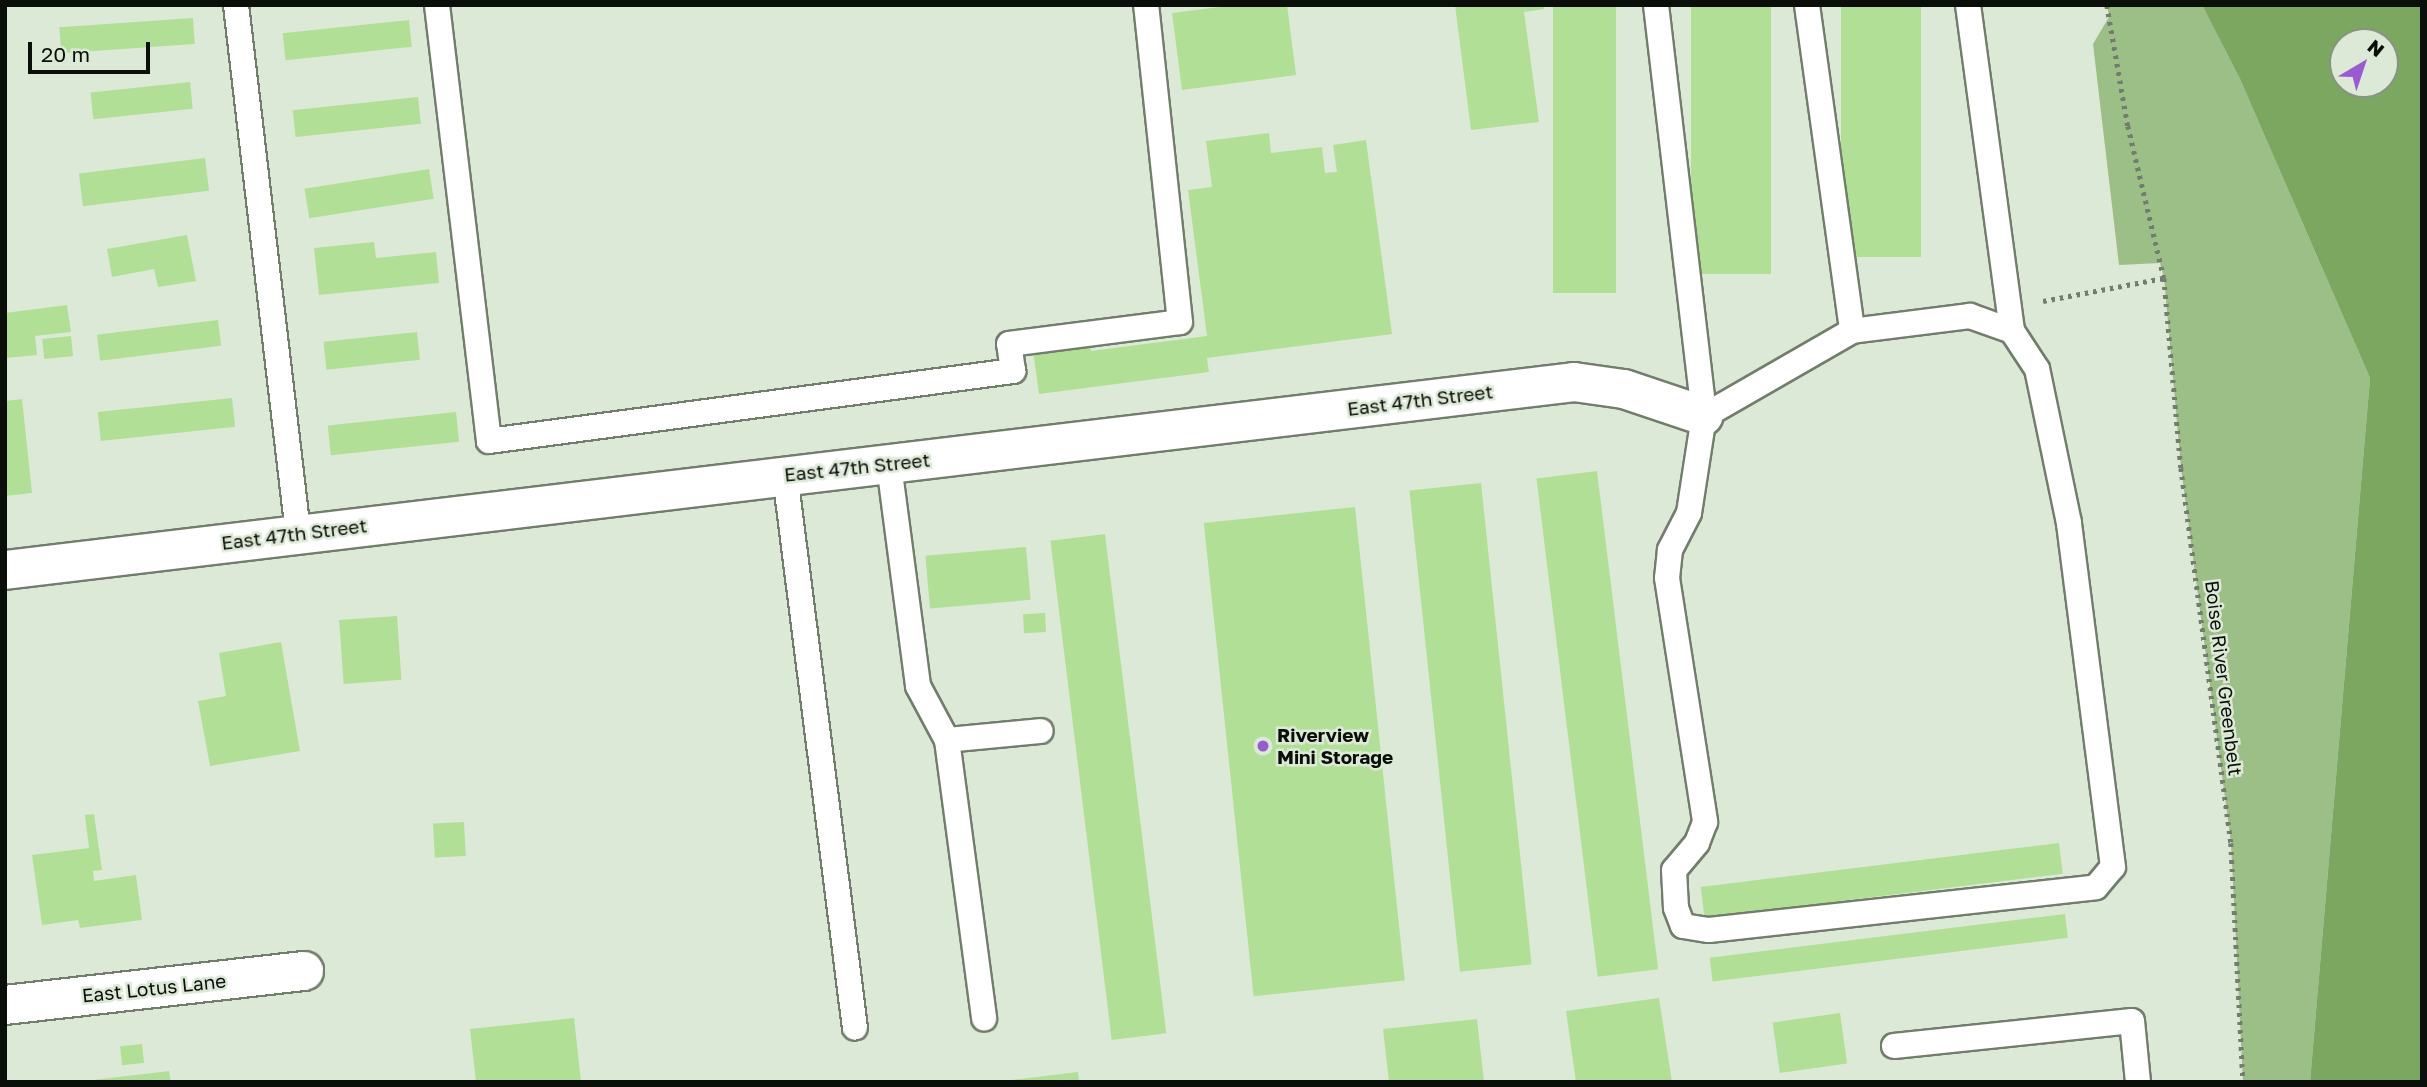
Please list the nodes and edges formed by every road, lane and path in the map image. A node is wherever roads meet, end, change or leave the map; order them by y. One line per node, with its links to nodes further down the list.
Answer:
1 (236, 5): 14 (lane)
2 (437, 5): 3 (lane)
3 (1146, 5)
4 (1656, 5): 11 (lane)
5 (1807, 5): 9 (lane)
6 (1968, 5): 10 (lane)
7 (2107, 5): 8 (path, Boise River Greenbelt)
8 (2164, 278): 10 (path); 24 (path, Boise River Greenbelt)
9 (1852, 331): 10 (lane); 11 (lane)
10 (2012, 331): 11 (lane)
11 (1704, 416): 12 (street, East 47th Street)
12 (889, 465): 13 (street, East 47th Street); 17 (lane)
13 (785, 475): 14 (street, East 47th Street); 21 (lane)
14 (298, 533): 15 (street, East 47th Street)
15 (5, 570)
16 (1041, 731): 17 (lane)
17 (947, 740): 20 (lane)
18 (303, 971): 19 (street, East Lotus Lane)
19 (5, 1005)
20 (984, 1019)
21 (855, 1028)
22 (1894, 1046): 23 (lane)
23 (2138, 1082)
24 (2243, 1082)

